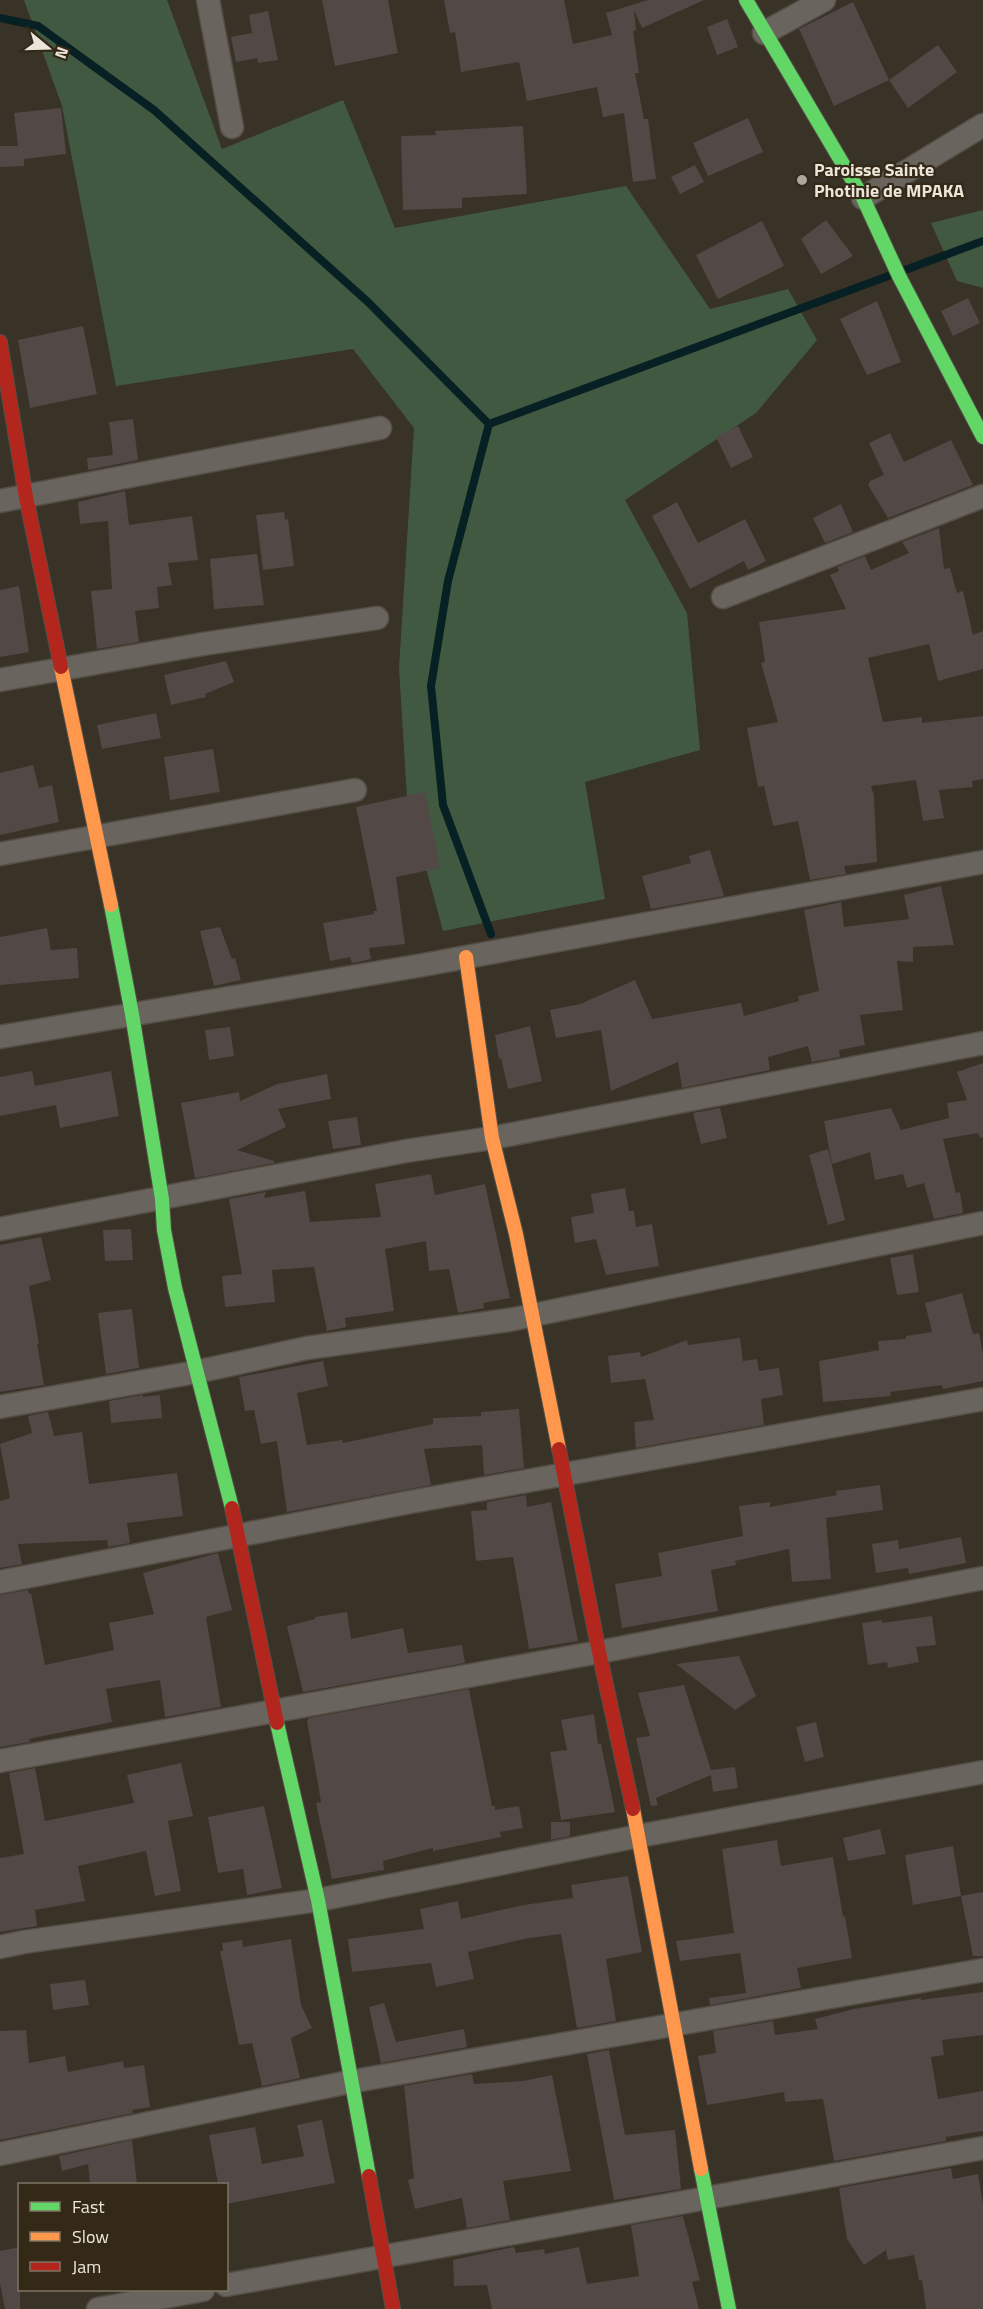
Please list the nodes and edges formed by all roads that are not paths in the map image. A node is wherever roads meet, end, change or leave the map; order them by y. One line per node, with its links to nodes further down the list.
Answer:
1 (208, 0): 6 (street)
2 (746, 0): 4 (street)
3 (824, 0): 4 (street)
4 (764, 33): 7 (street)
5 (983, 125): 7 (street)
6 (232, 127)
7 (863, 198): 10 (street)
8 (0, 342): 12 (street)
9 (380, 428): 12 (street)
10 (983, 437)
11 (983, 496): 14 (street)
12 (26, 497): 13 (street); 16 (street)
13 (0, 501)
14 (723, 597)
15 (377, 618): 16 (street)
16 (61, 669): 17 (street); 19 (street)
17 (0, 680)
18 (356, 790): 19 (street)
19 (98, 836): 20 (street); 23 (street)
20 (0, 854)
21 (983, 862): 22 (street)
22 (466, 957): 23 (street); 26 (street)
23 (132, 1014): 24 (street); 27 (street)
24 (0, 1037)
25 (983, 1043): 26 (street)
26 (492, 1138): 27 (street); 30 (street)
27 (162, 1199): 29 (street); 31 (street)
28 (983, 1223): 30 (street)
29 (0, 1229)
30 (532, 1315): 31 (street); 34 (street)
31 (196, 1372): 33 (street); 35 (street)
32 (983, 1399): 34 (street)
33 (0, 1407)
34 (564, 1475): 35 (street); 38 (street)
35 (240, 1537): 37 (street); 39 (street)
36 (983, 1578): 38 (street)
37 (0, 1582)
38 (599, 1652): 39 (street); 42 (street)
39 (274, 1709): 40 (street); 43 (street)
40 (0, 1761)
41 (983, 1772): 42 (street)
42 (639, 1836): 43 (street); 46 (street)
43 (318, 1900): 44 (street); 47 (street)
44 (0, 1947)
45 (983, 1970): 46 (street)
46 (673, 2025): 47 (street); 50 (street)
47 (350, 2082): 49 (street); 51 (street)
48 (983, 2148): 50 (street)
49 (0, 2154)
50 (707, 2199): 51 (street); 56 (street)
51 (383, 2256): 52 (street); 55 (street)
52 (228, 2285)
53 (192, 2291): 54 (street)
54 (98, 2309)
55 (393, 2309)
56 (729, 2309)

